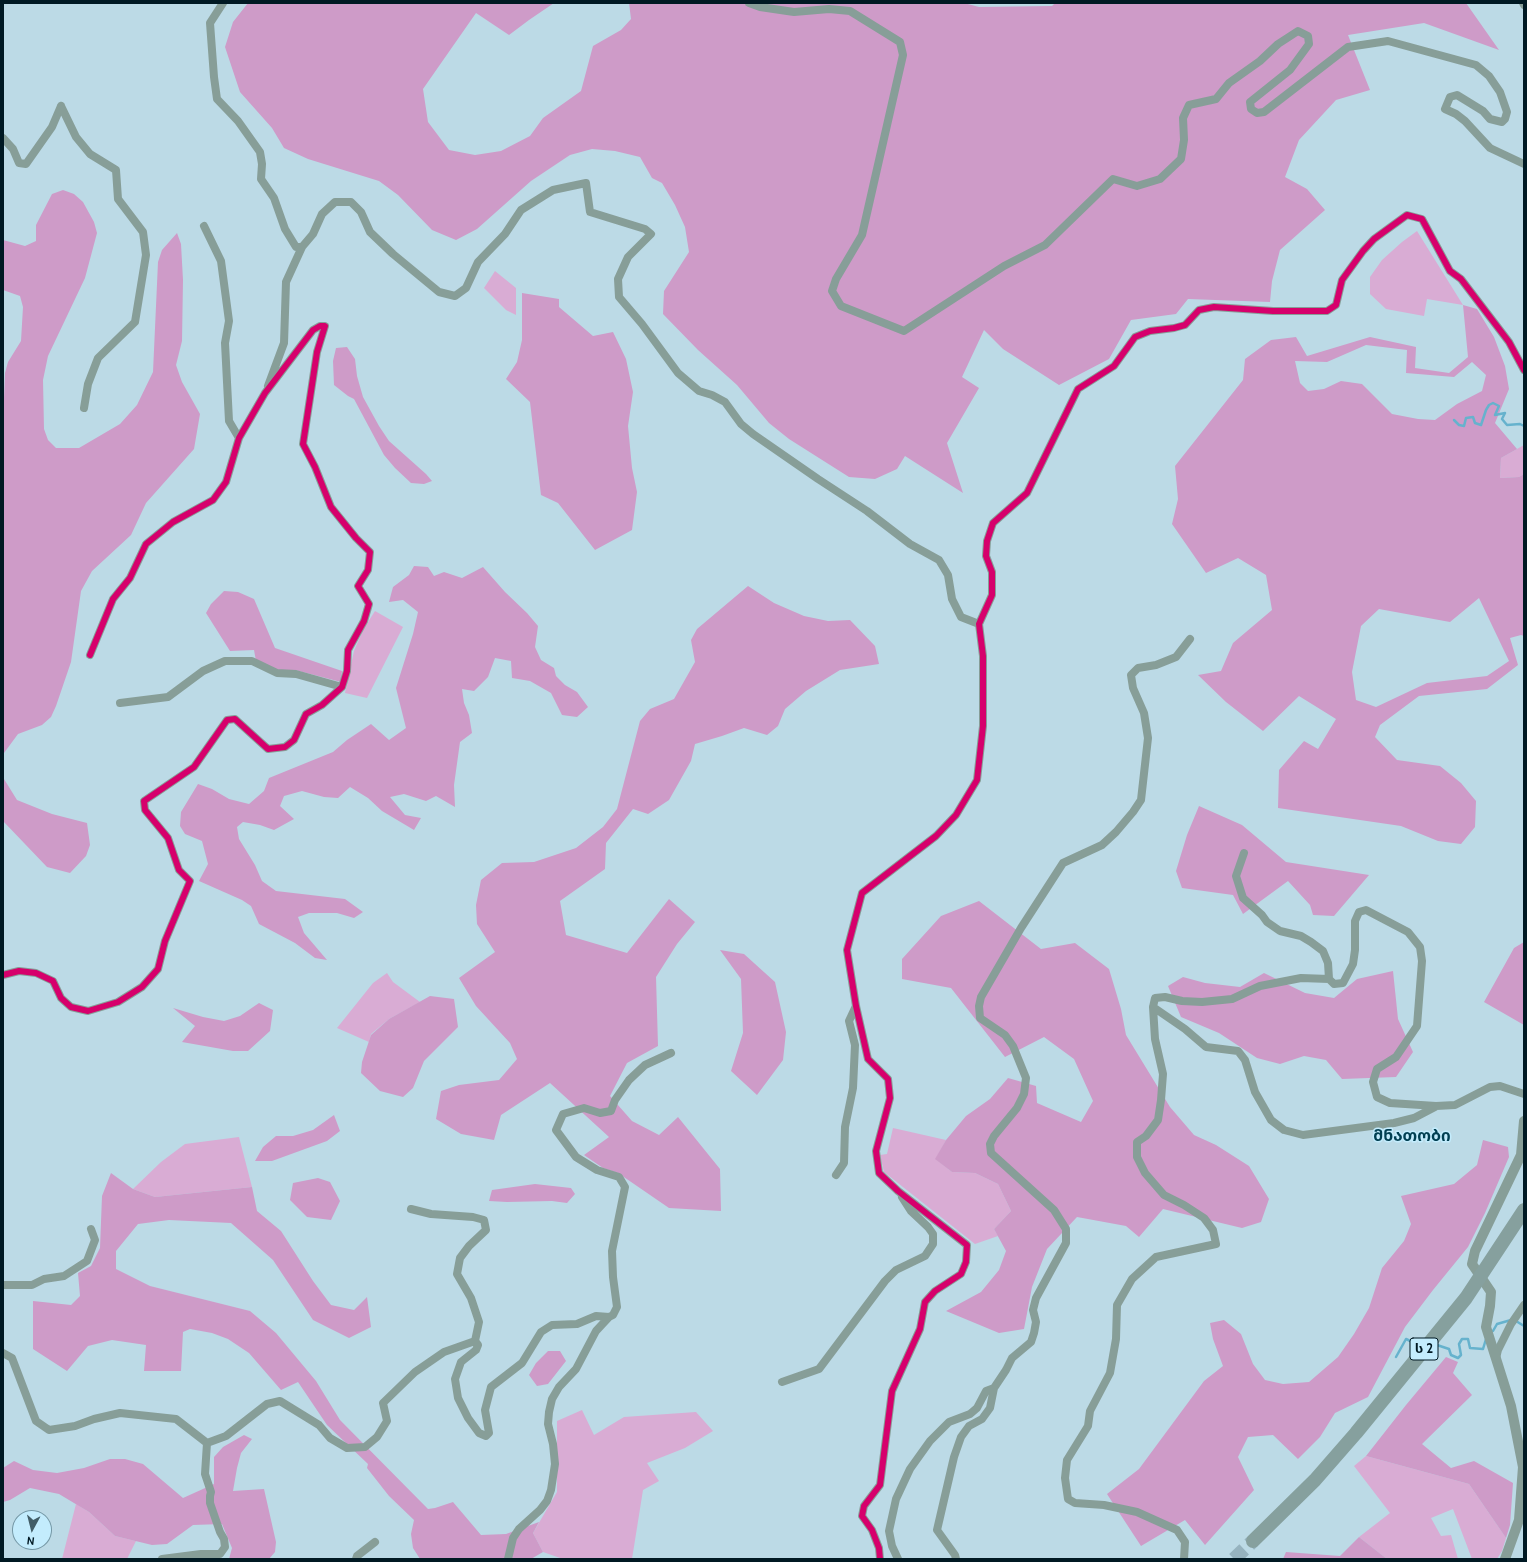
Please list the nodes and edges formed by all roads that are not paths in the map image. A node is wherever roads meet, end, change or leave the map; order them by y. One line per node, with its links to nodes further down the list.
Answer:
1 (223, 3): 6 (street)
2 (749, 3): 4 (street)
3 (3, 138): 9 (street)
4 (1524, 164)
5 (204, 226): 10 (street)
6 (302, 247): 8 (street); 11 (street)
7 (1524, 370): 11 (street)
8 (265, 393): 10 (street); 14 (street)
9 (84, 408)
10 (239, 438): 13 (street)
11 (979, 624): 19 (street)
12 (1190, 639): 37 (street)
13 (90, 655)
14 (342, 687): 15 (street); 17 (street)
15 (120, 703)
16 (1244, 853): 18 (street)
17 (3, 975)
18 (1329, 979): 20 (street); 23 (street)
19 (856, 1006): 25 (street); 26 (street)
20 (1153, 1007): 23 (street); 47 (street)
21 (671, 1053): 32 (street)
22 (1524, 1094): 23 (street)
23 (1436, 1106)
24 (1524, 1121): 35 (street)
25 (836, 1175)
26 (898, 1191): 36 (street); 44 (street)
27 (411, 1208): 33 (street)
28 (1524, 1210): 39 (highway, ს 2)
29 (91, 1229): 30 (street)
30 (3, 1285)
31 (1524, 1304): 35 (street)
32 (609, 1317): 33 (street); 43 (street)
33 (475, 1341): 38 (street)
34 (3, 1353): 38 (street)
35 (1496, 1358): 48 (street)
36 (782, 1382)
37 (994, 1388): 45 (street); 46 (street)
38 (207, 1444): 41 (street)
39 (1253, 1541)
40 (375, 1542): 42 (street)
41 (162, 1559)
42 (356, 1559)
43 (508, 1559)
44 (880, 1559)
45 (898, 1559)
46 (956, 1559)
47 (1184, 1559)
48 (1505, 1559)

